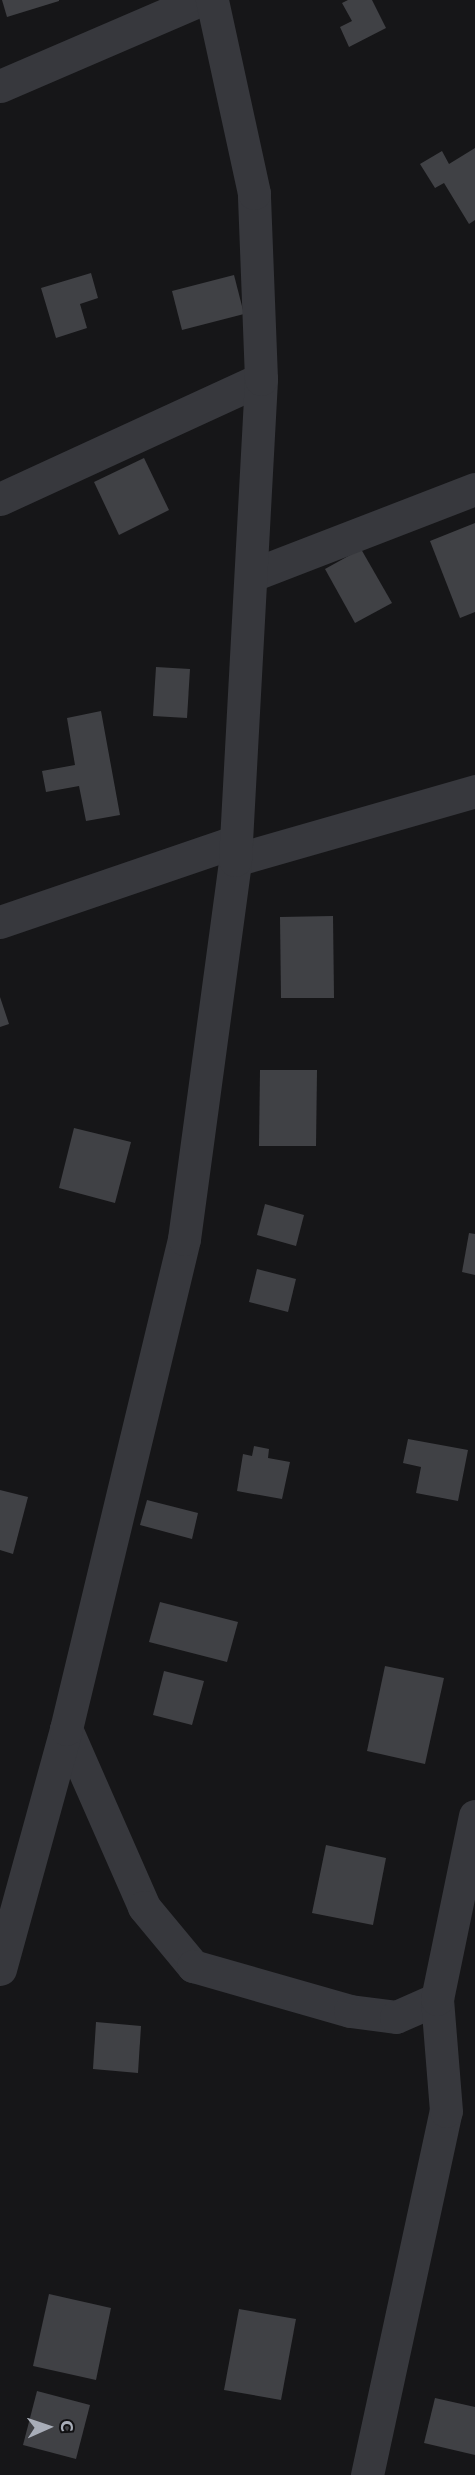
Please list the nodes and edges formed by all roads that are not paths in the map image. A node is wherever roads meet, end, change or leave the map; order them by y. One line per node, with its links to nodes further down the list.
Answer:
1 (200, 0): 3 (street)
2 (212, 0): 4 (street)
3 (0, 86)
4 (261, 379): 6 (street); 7 (street)
5 (475, 489): 7 (street)
6 (0, 499)
7 (252, 575): 9 (street)
8 (475, 791): 9 (street)
9 (235, 850): 10 (street); 11 (street)
10 (0, 922)
11 (66, 1729): 13 (street); 14 (street)
12 (475, 1816): 14 (street)
13 (3, 1948)
14 (437, 1999): 15 (street)
15 (367, 2475)

